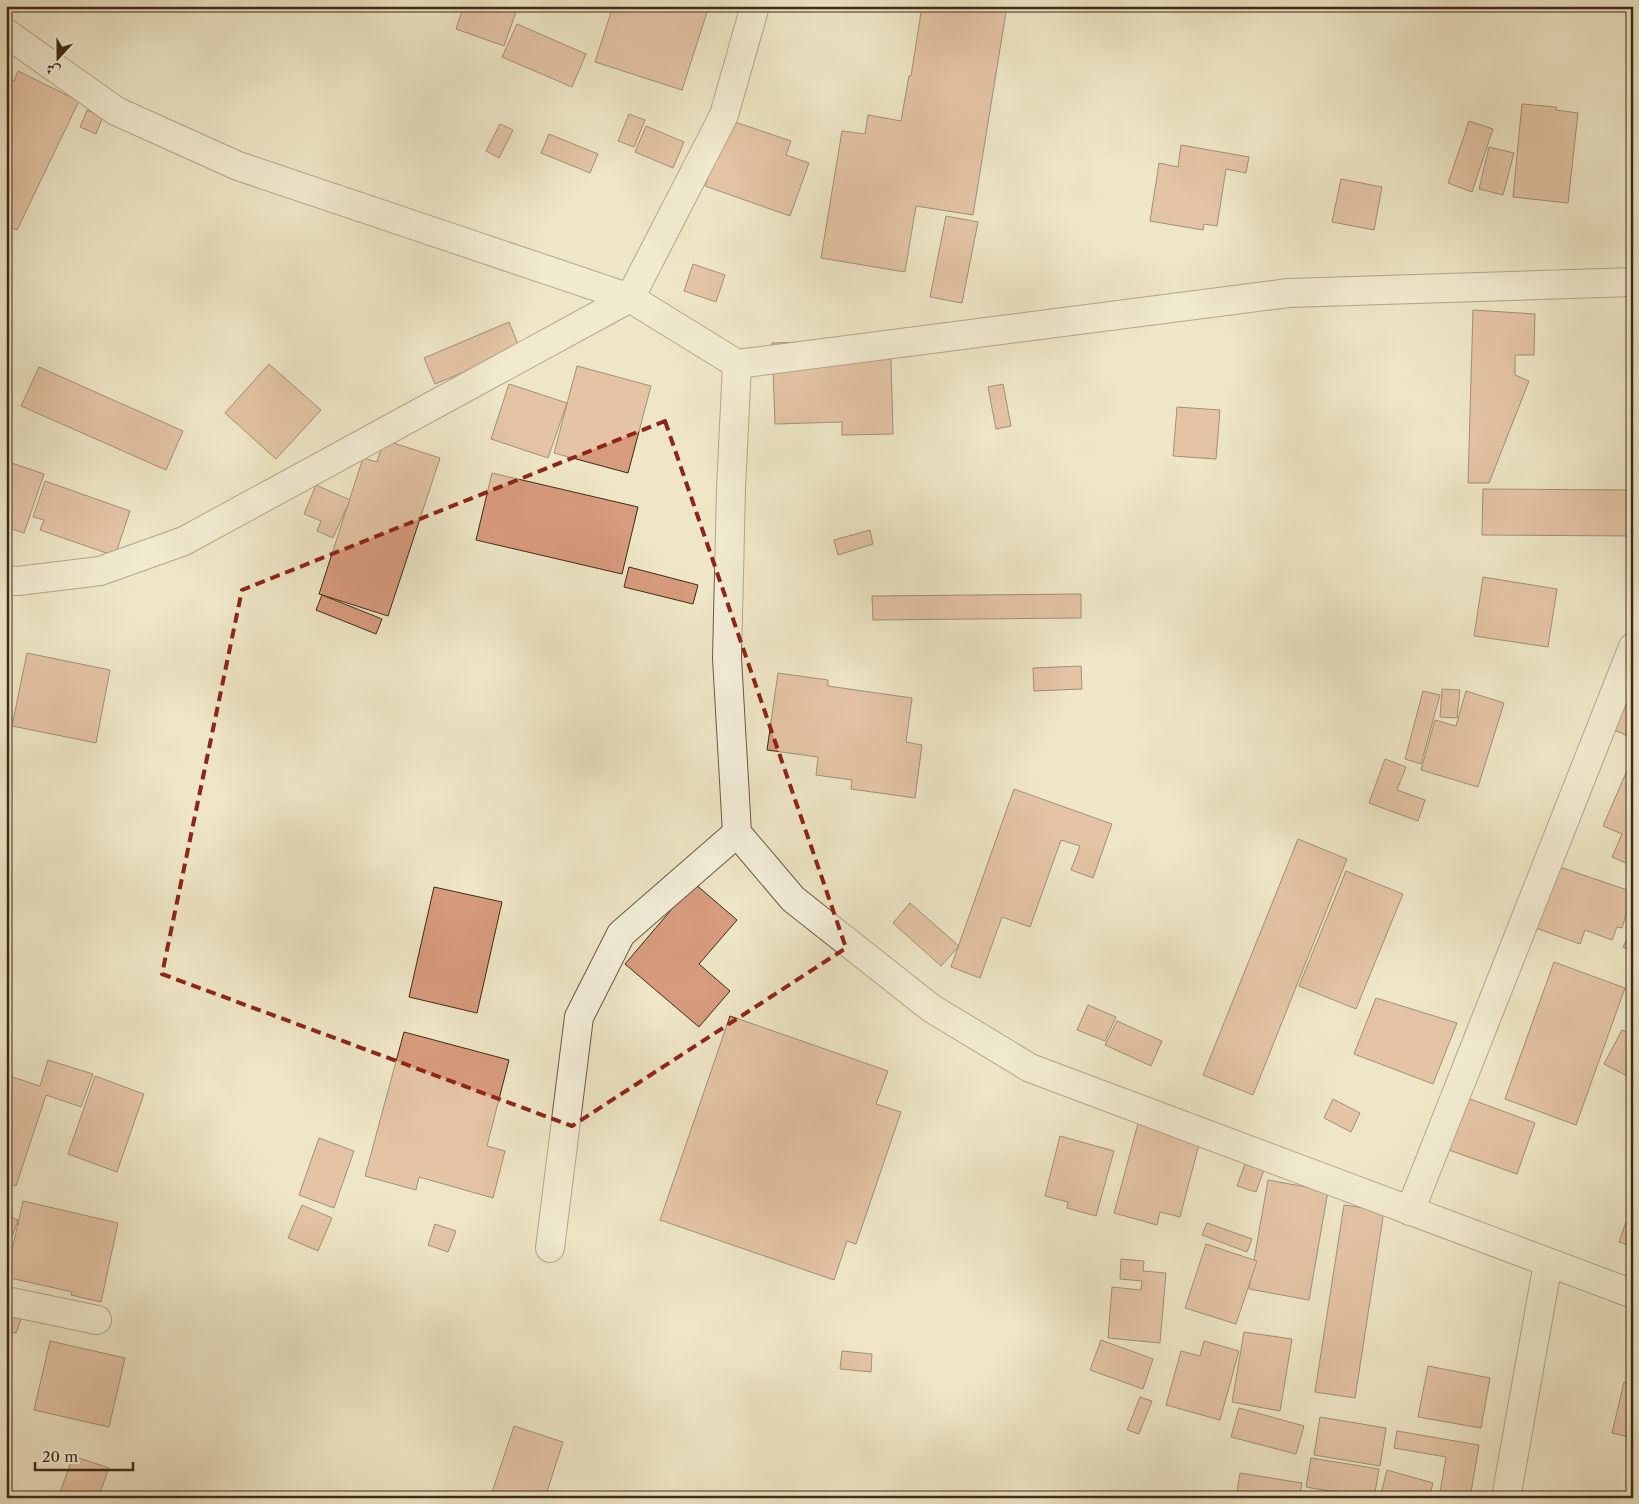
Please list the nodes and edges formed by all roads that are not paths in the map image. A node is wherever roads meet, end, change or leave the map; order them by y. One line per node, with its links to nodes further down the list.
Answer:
1 (755, 6): 4 (street)
2 (6, 33): 4 (street)
3 (1633, 282): 5 (street)
4 (630, 298): 5 (street); 6 (street)
5 (738, 364): 8 (street)
6 (6, 580)
7 (1633, 647): 9 (street)
8 (737, 833): 9 (street); 10 (street)
9 (1410, 1211): 11 (street)
10 (550, 1248)
11 (1548, 1263): 12 (street); 15 (street)
12 (1633, 1294)
13 (6, 1300): 14 (street)
14 (97, 1320)
15 (1506, 1498)

